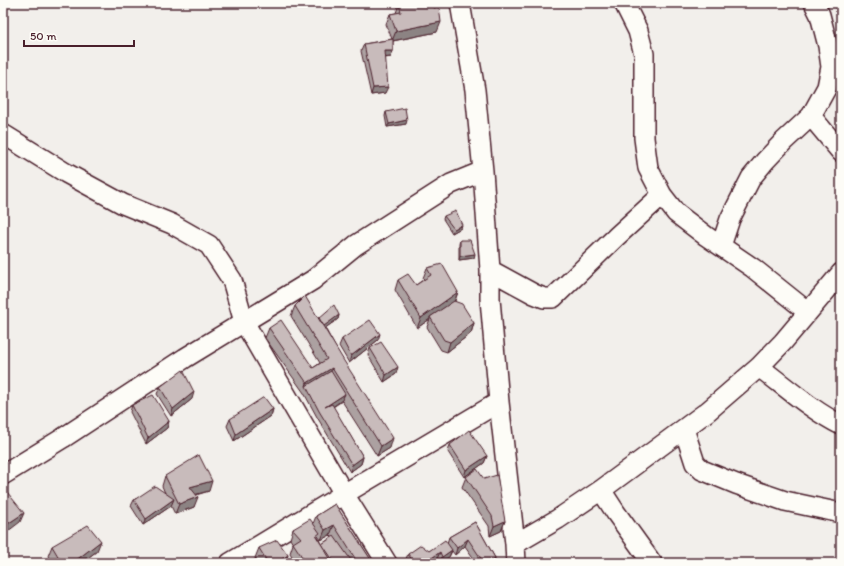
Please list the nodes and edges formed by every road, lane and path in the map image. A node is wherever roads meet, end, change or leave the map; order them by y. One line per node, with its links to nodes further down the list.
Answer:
1 (460, 3): 8 (street)
2 (624, 3): 9 (street)
3 (814, 3): 4 (street)
4 (835, 47): 5 (street)
5 (811, 116): 7 (street); 10 (street)
6 (3, 134): 15 (street)
7 (841, 152)
8 (483, 171): 11 (street); 15 (street)
9 (662, 195): 10 (street); 11 (street)
10 (721, 246): 14 (street)
11 (490, 270): 17 (street)
12 (841, 273): 13 (street)
13 (834, 292): 14 (street)
14 (808, 312): 16 (street)
15 (244, 322): 20 (street); 22 (street)
16 (759, 367): 18 (street); 19 (street)
17 (499, 402): 22 (street); 24 (street)
18 (841, 425)
19 (684, 429): 21 (street); 23 (street)
20 (3, 475)
21 (601, 490): 24 (street); 27 (street)
22 (344, 494): 25 (street); 26 (street)
23 (841, 513)
24 (515, 554)
25 (230, 563)
26 (387, 563)
27 (652, 563)

